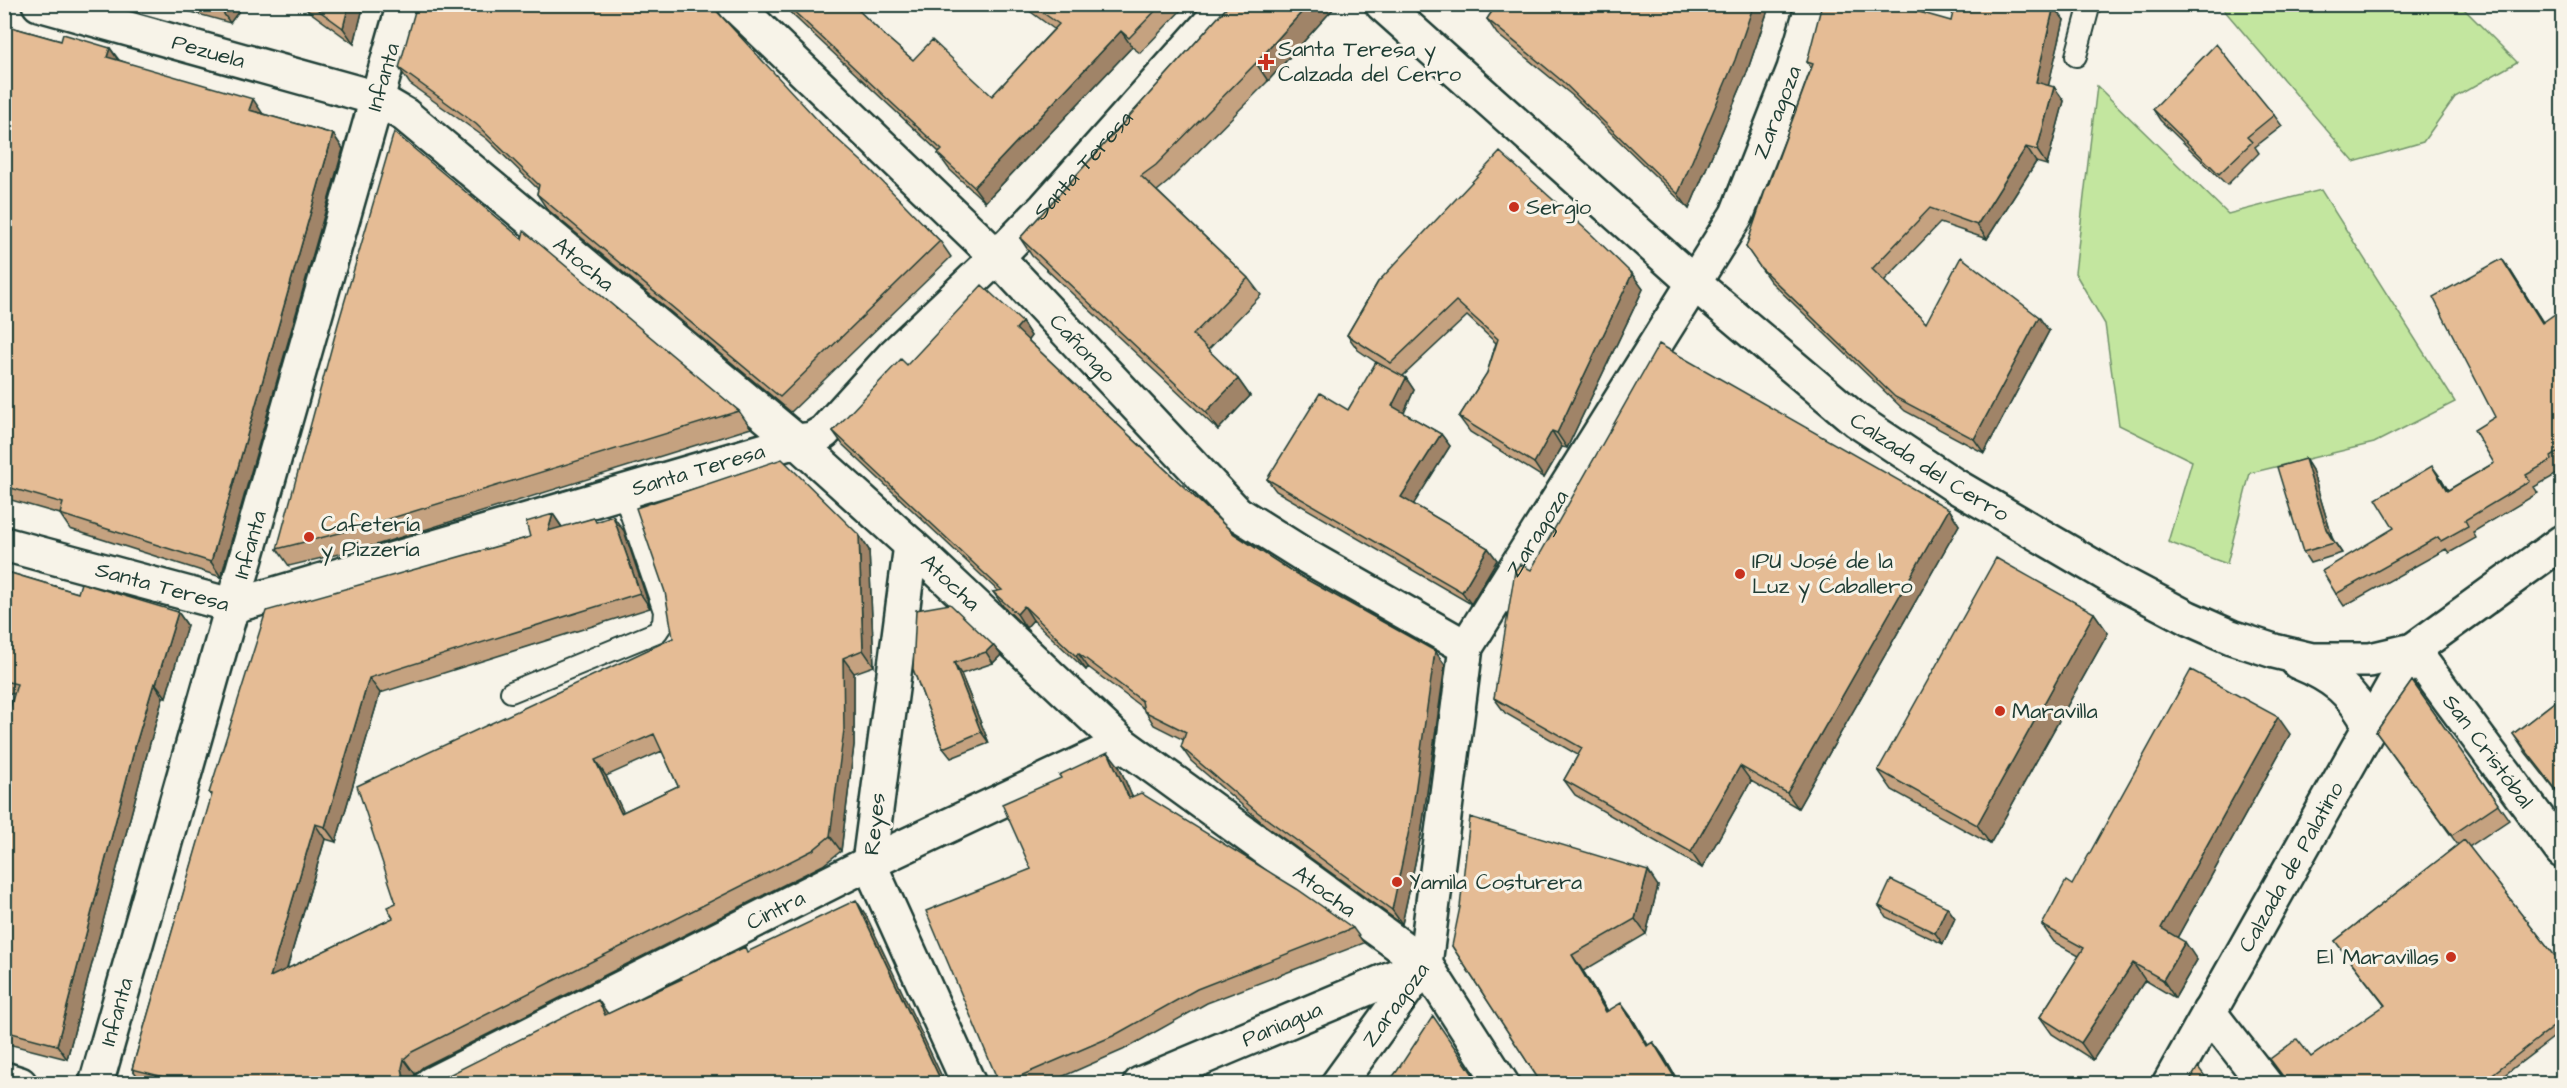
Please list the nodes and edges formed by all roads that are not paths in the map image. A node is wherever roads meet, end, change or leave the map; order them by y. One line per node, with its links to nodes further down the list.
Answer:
1 (39, 4): 9 (street, Pezuela)
2 (404, 4): 9 (street, Infanta)
3 (734, 4): 10 (street, Cañongo)
4 (1227, 4): 10 (street, Santa Teresa)
5 (1382, 4): 11 (street, Calzada del Cerro)
6 (1813, 4): 11 (street, Zaragoza)
7 (2090, 4): 8 (lane)
8 (2076, 56)
9 (376, 98): 12 (street, Atocha); 17 (street, Infanta)
10 (997, 257): 12 (street, Santa Teresa); 18 (street, Cañongo)
11 (1694, 283): 18 (street, Zaragoza); 20 (street, Calzada del Cerro)
12 (796, 441): 13 (street, Santa Teresa); 16 (street, Atocha)
13 (623, 492): 17 (street, Santa Teresa); 21 (lane)
14 (2562, 542): 19 (street, Calzada del Cerro)
15 (4, 544): 17 (street, Santa Teresa)
16 (911, 545): 23 (street, Atocha); 25 (street, Reyes)
17 (234, 606): 30 (street, Infanta)
18 (1466, 647): 26 (street, Zaragoza)
19 (2413, 650): 20 (street, Calzada del Cerro); 22 (street, Calzada de Palatino); 24 (street, San Cristóbal)
20 (2274, 651): 22 (street)
21 (512, 692)
22 (2370, 726): 27 (street, Calzada de Palatino)
23 (1122, 744): 25 (street, Cintra); 26 (street, Atocha)
24 (2562, 851)
25 (869, 862): 31 (street, Cintra); 32 (street, Reyes)
26 (1425, 964): 33 (street, Paniagua); 34 (street, Zaragoza); 35 (street, Atocha)
27 (2209, 1012): 36 (street, Calzada de Palatino); 37 (street)
28 (4, 1079): 29 (street)
29 (20, 1083)
30 (96, 1083)
31 (431, 1083)
32 (969, 1083)
33 (1140, 1083)
34 (1338, 1083)
35 (1502, 1083)
36 (2169, 1083)
37 (2265, 1083)

